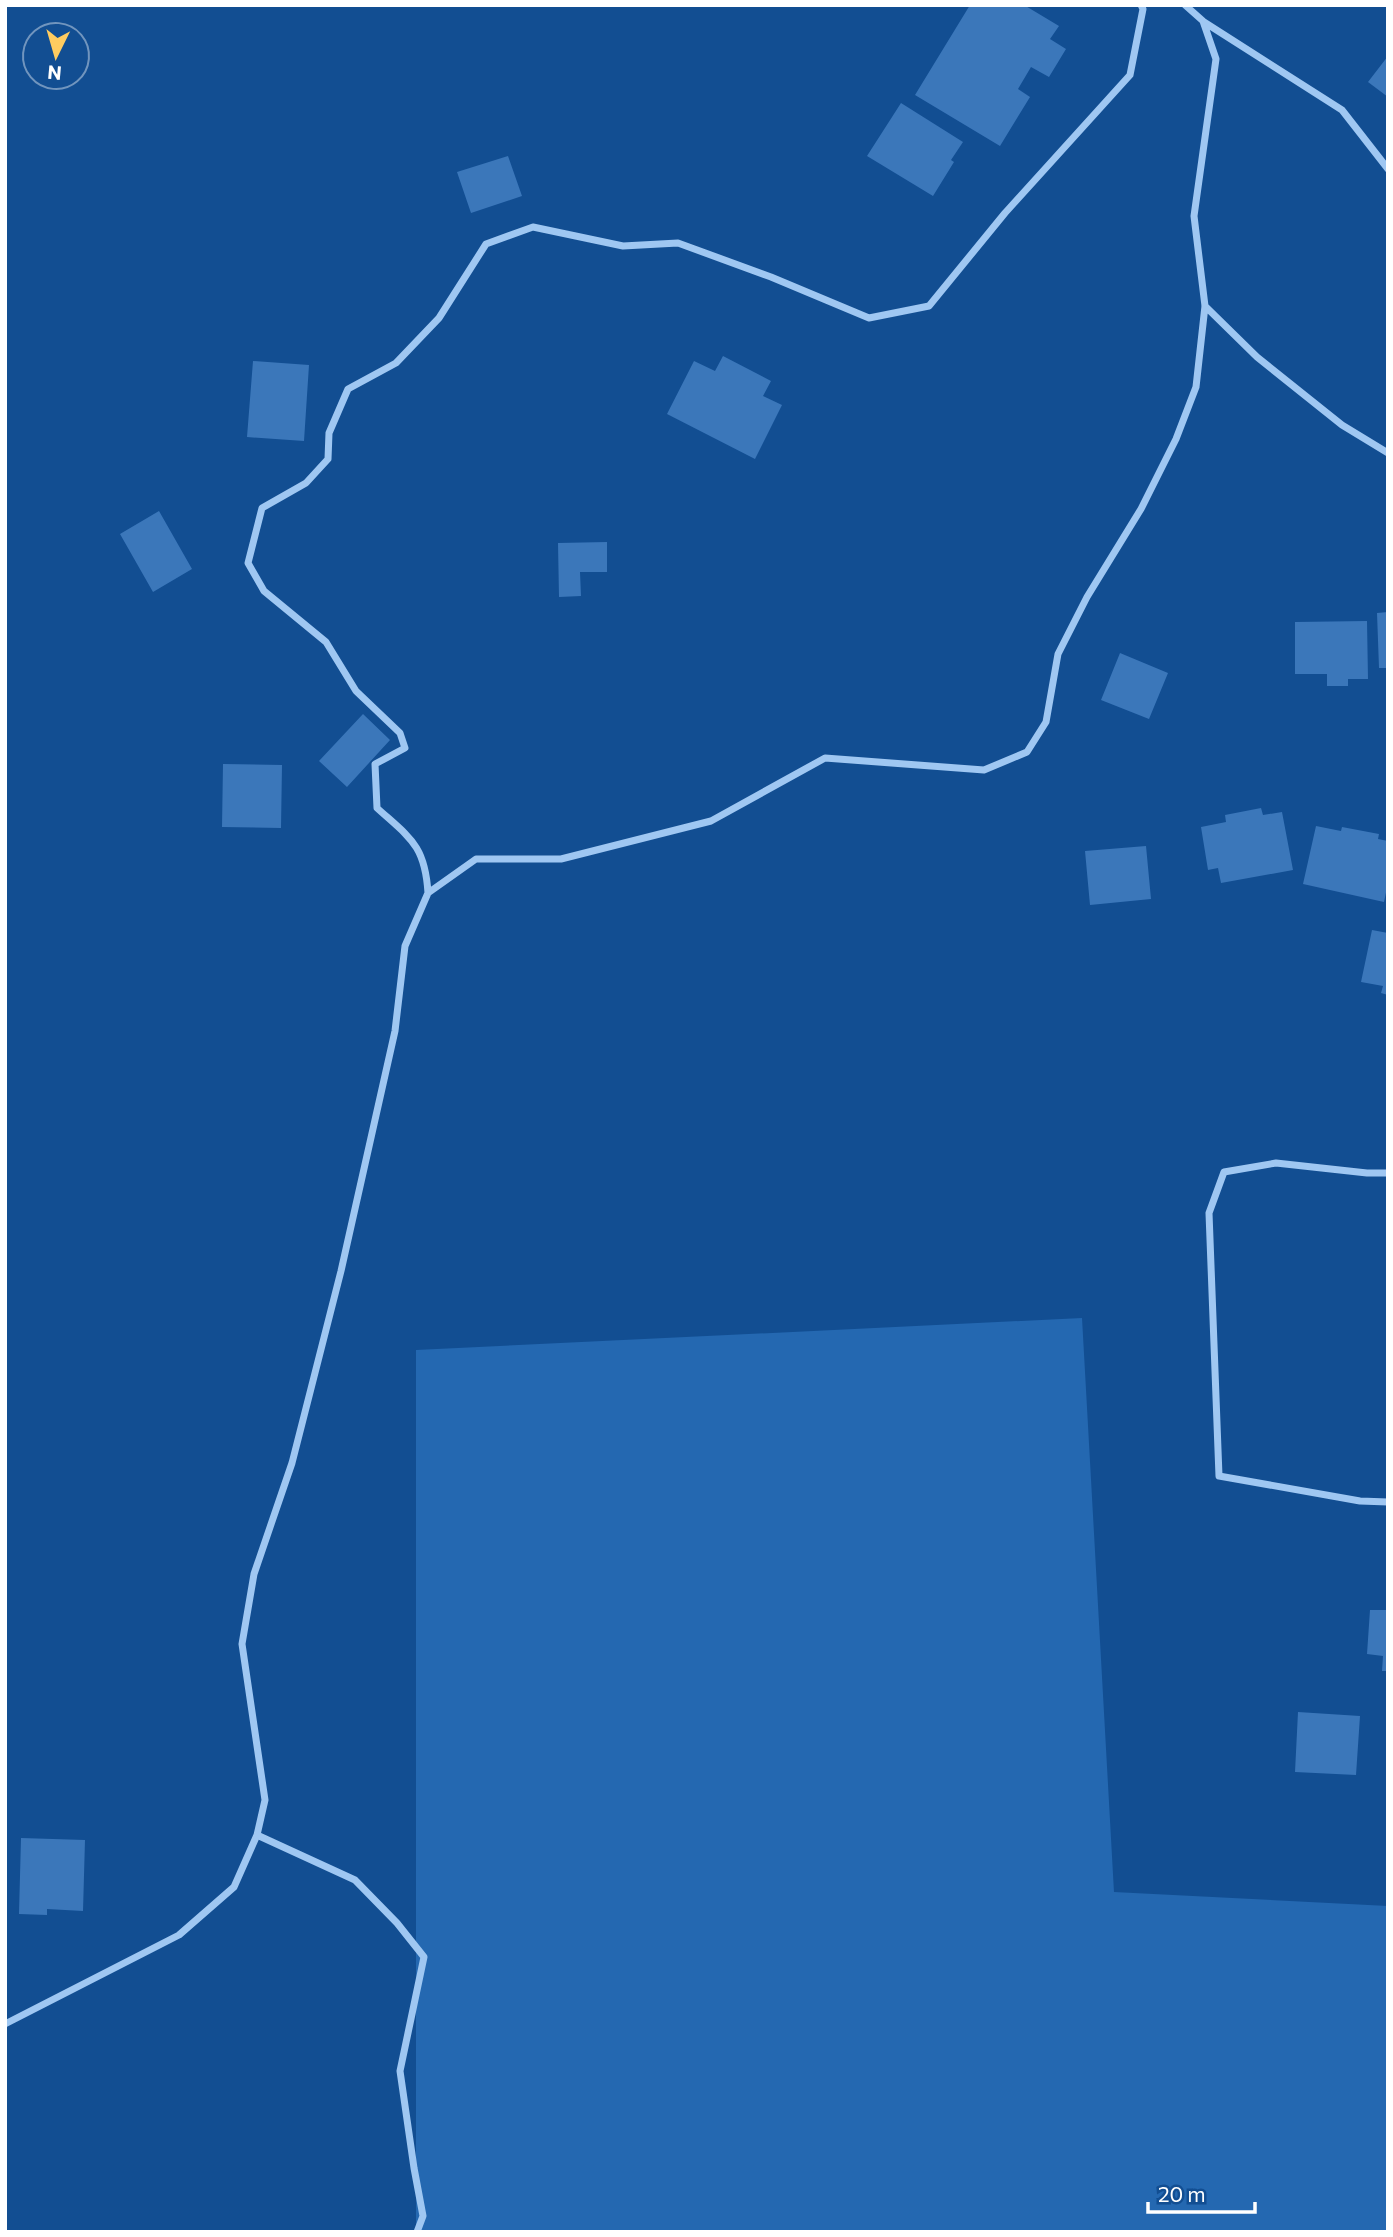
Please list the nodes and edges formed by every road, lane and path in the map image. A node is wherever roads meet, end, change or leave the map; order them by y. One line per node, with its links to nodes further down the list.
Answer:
1 (1141, 5): 7 (street)
2 (1185, 5): 3 (street)
3 (1203, 21): 4 (street); 5 (street)
4 (1388, 169)
5 (1205, 306): 6 (street); 7 (street)
6 (1388, 453)
7 (428, 893): 10 (street)
8 (1388, 1172): 9 (street)
9 (1388, 1503)
10 (257, 1835): 11 (street); 12 (street)
11 (5, 2024)
12 (417, 2232)

